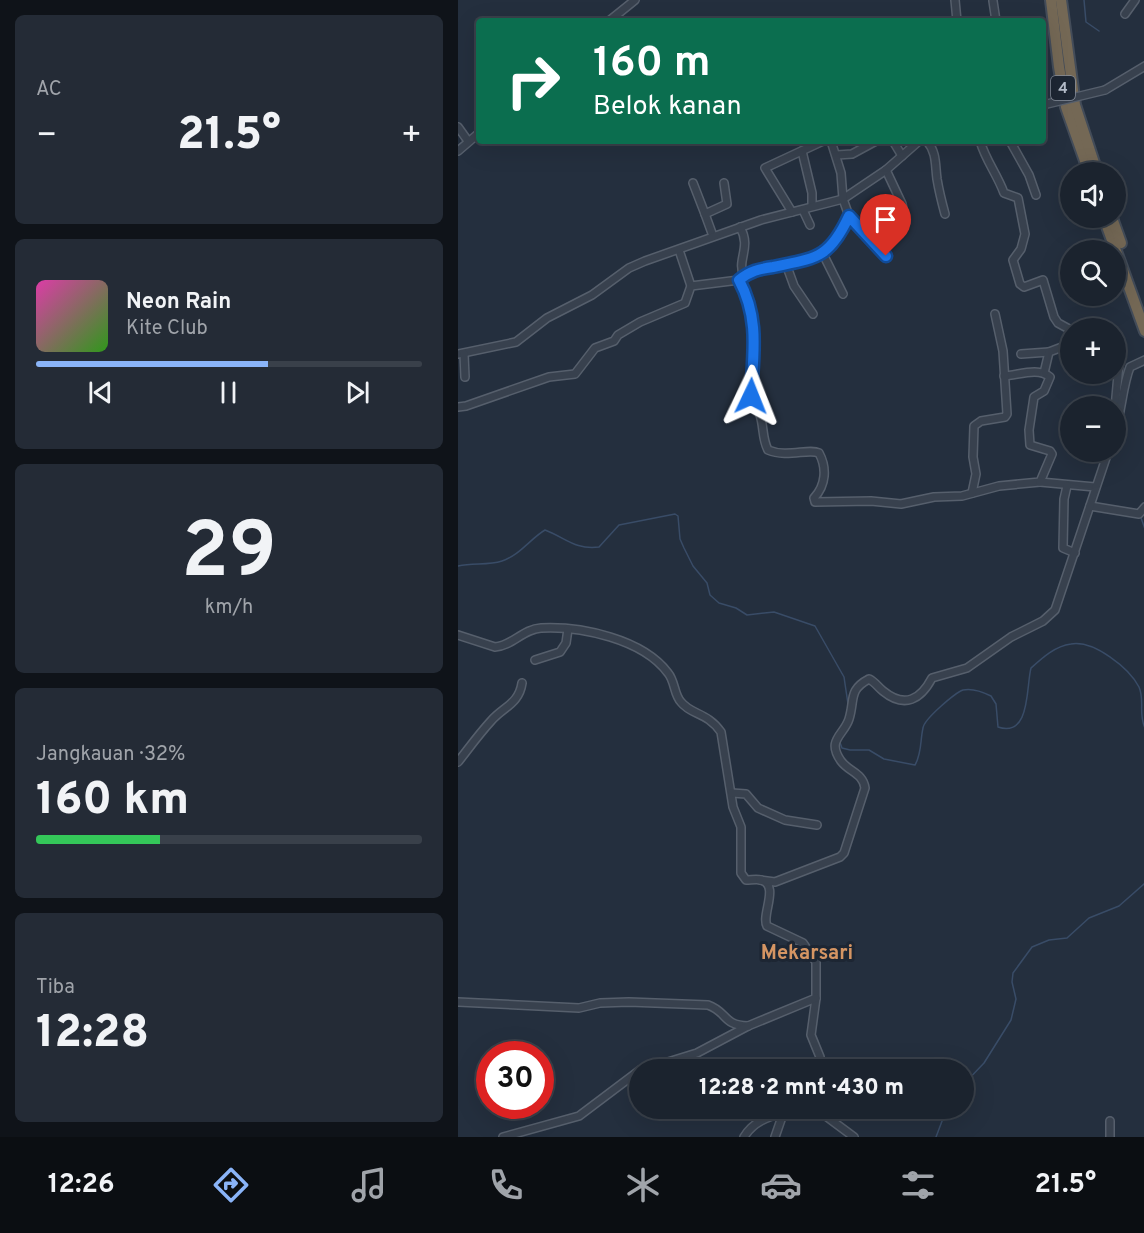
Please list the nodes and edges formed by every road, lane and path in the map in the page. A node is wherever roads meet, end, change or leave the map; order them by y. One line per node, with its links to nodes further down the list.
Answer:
1 (635, 0): 8 (street)
2 (955, 0): 9 (street)
3 (1051, 0): 28 (highway, 4)
4 (1061, 0): 29 (highway, 4)
5 (1135, 0): 7 (street)
6 (993, 1): 10 (street)
7 (1126, 14)
8 (613, 18)
9 (956, 18)
10 (996, 18)
11 (1145, 66): 12 (street, bridge)
12 (1046, 104)
13 (458, 128): 15 (street)
14 (476, 135): 15 (street)
15 (468, 141): 24 (street)
16 (817, 144): 25 (street)
17 (832, 144): 26 (street)
18 (870, 144): 26 (street)
19 (895, 144): 27 (street)
20 (916, 144): 27 (street)
21 (930, 144): 39 (street)
22 (981, 144): 57 (street)
23 (1012, 144): 33 (street)
24 (458, 151)
25 (802, 151): 35 (street); 37 (street)
26 (837, 155): 34 (street)
27 (902, 156): 30 (street)
28 (1085, 162)
29 (1094, 162)
30 (886, 170): 34 (street); 41 (street)
31 (693, 183): 38 (street)
32 (725, 183): 38 (street)
33 (1036, 195)
34 (843, 199): 35 (street); 40 (street)
35 (812, 206): 36 (street)
36 (803, 210): 37 (street); 42 (street)
37 (792, 212): 43 (street)
38 (705, 214): 46 (street)
39 (945, 214)
40 (849, 216): 48 (street); 49 (street)
41 (906, 222)
42 (810, 225)
43 (740, 227): 46 (street); 51 (street)
44 (1108, 228): 58 (highway)
45 (1116, 228): 54 (highway)
46 (713, 236): 47 (street)
47 (679, 250): 52 (street); 61 (street)
48 (823, 254): 50 (street); 53 (street)
49 (886, 256)
50 (786, 264): 51 (street); 55 (street)
51 (741, 278): 52 (street); 76 (street)
52 (691, 286): 71 (street)
53 (843, 294)
54 (1145, 311)
55 (813, 314)
56 (995, 314): 65 (street)
57 (1060, 324)
58 (1145, 331)
59 (1060, 348): 60 (street)
60 (1049, 352): 62 (street); 64 (street)
61 (461, 354): 66 (street)
62 (1021, 354)
63 (1145, 360): 68 (street)
64 (1044, 373): 65 (street); 73 (street)
65 (1004, 376): 76 (street)
66 (465, 377)
67 (1120, 384): 68 (street)
68 (1120, 392): 69 (street); 70 (street)
69 (1119, 396)
70 (1120, 396)
71 (458, 407)
72 (1104, 462): 75 (street)
73 (1040, 482): 74 (street); 76 (street)
74 (1067, 486): 75 (street); 79 (street)
75 (1095, 487): 77 (street)
76 (972, 493)
77 (1090, 506): 78 (street); 79 (street)
78 (1145, 507)
79 (1075, 553): 87 (street)
80 (568, 629): 81 (street); 82 (street); 85 (street)
81 (458, 634)
82 (535, 660)
83 (522, 683): 84 (street)
84 (458, 762)
85 (732, 793): 86 (street); 87 (street)
86 (817, 825)
87 (760, 880): 88 (street)
88 (816, 998): 90 (street); 92 (street)
89 (458, 1002): 90 (street)
90 (748, 1026): 91 (street)
91 (677, 1059)
92 (819, 1059)
93 (629, 1079): 98 (street)
94 (764, 1119): 99 (street)
95 (781, 1119): 100 (street)
96 (830, 1119): 101 (street)
97 (1110, 1121): 102 (street)
98 (503, 1137)
99 (744, 1137)
100 (775, 1137)
101 (854, 1137)
102 (1110, 1137)

